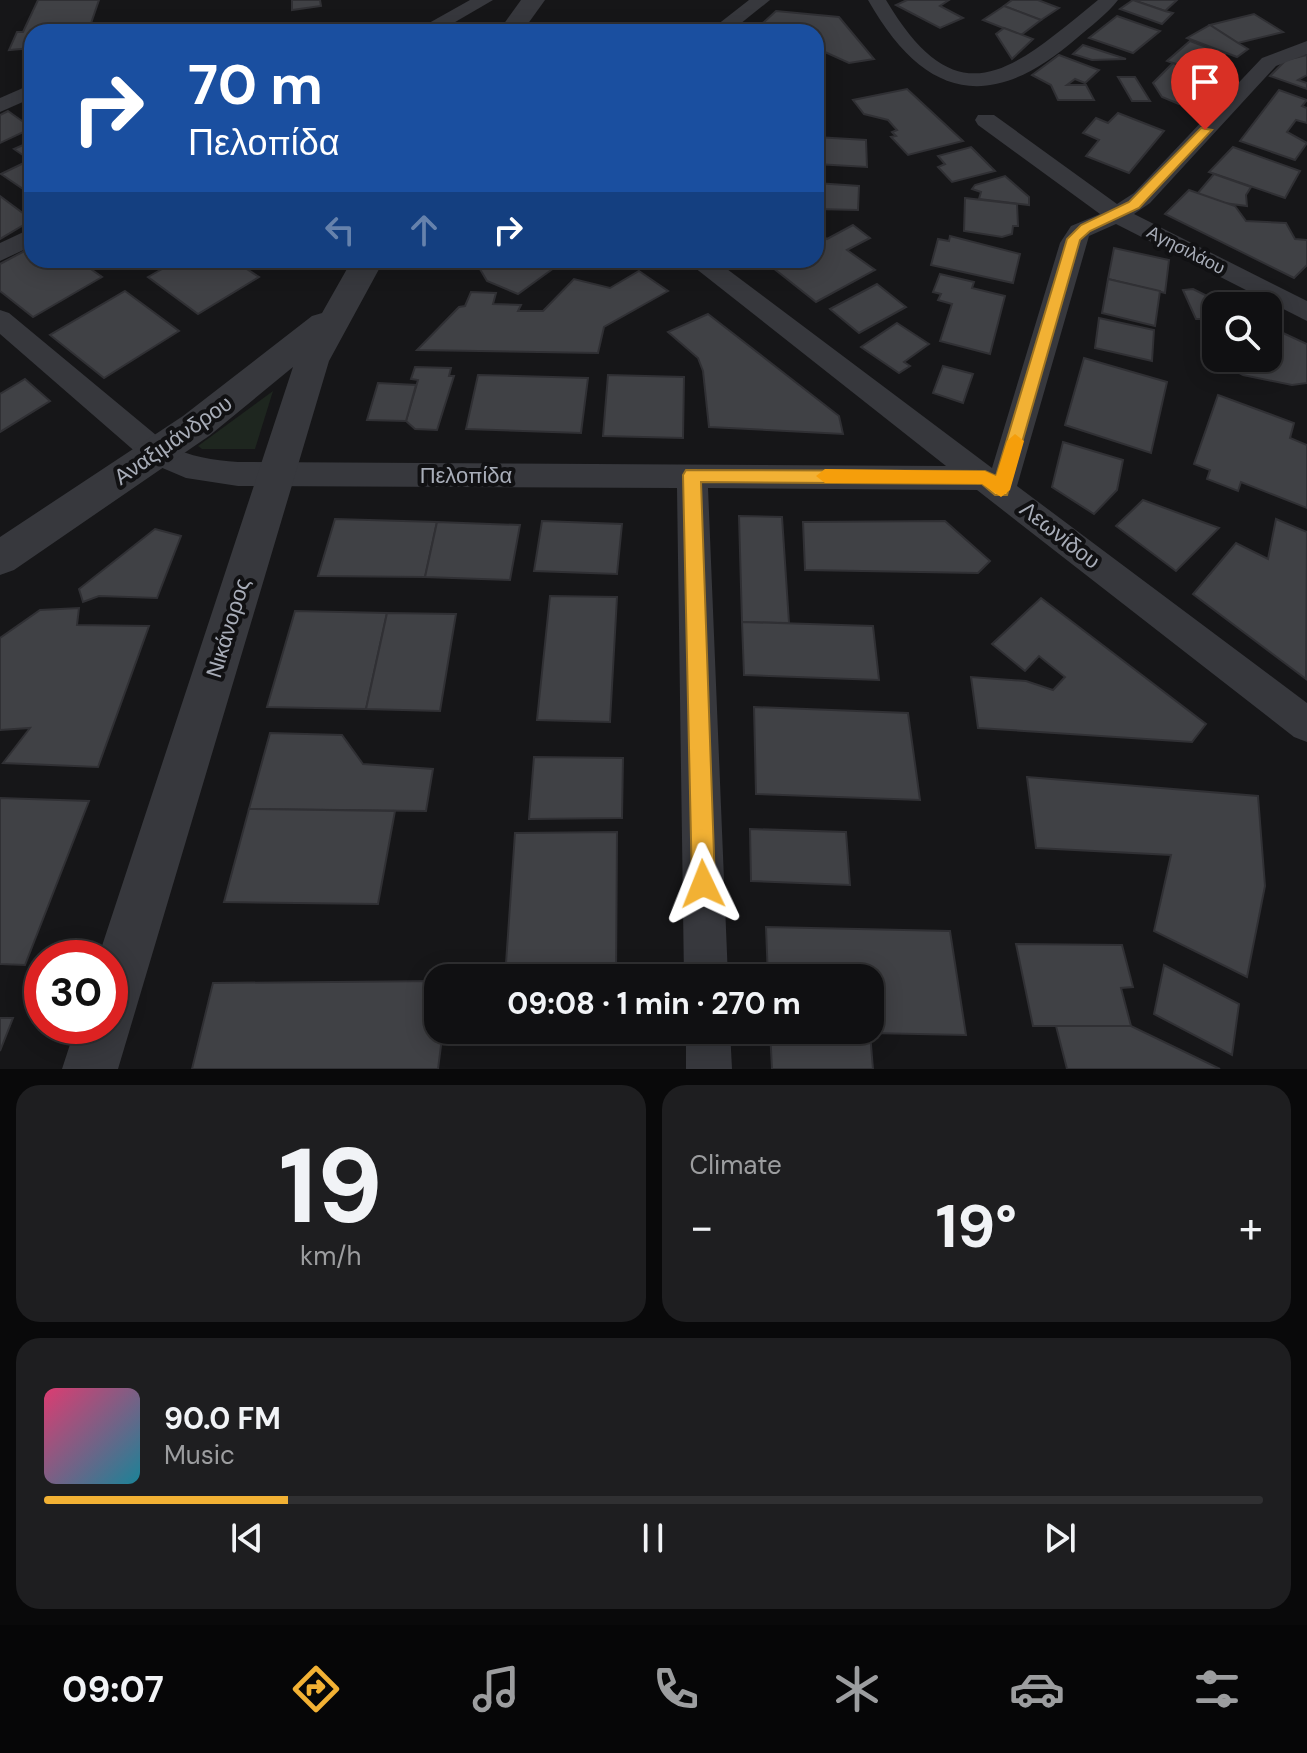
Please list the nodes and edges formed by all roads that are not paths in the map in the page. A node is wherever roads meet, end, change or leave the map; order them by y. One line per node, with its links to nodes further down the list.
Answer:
1 (484, 0): 6 (street)
2 (533, 0): 7 (street)
3 (761, 0): 8 (street)
4 (877, 0): 5 (street)
5 (1109, 0)
6 (438, 24)
7 (516, 24)
8 (729, 24)
9 (1307, 47): 13 (street)
10 (24, 94): 11 (street)
11 (0, 106)
12 (986, 120): 13 (street, Αγησιλάου)
13 (1112, 216): 19 (street, Αγησιλάου); 24 (street)
14 (24, 240): 15 (street)
15 (0, 253)
16 (364, 268): 18 (street, Νικάνορος)
17 (709, 268): 24 (street, Λεωνίδου)
18 (340, 311): 21 (street, Αναξιμάνδρου); 22 (street, Νικάνορος)
19 (1307, 312)
20 (0, 319): 21 (street, Πελοπίδα)
21 (157, 453): 22 (street, Πελοπίδα); 25 (street, Αναξιμάνδρου)
22 (276, 474): 23 (street, Πελοπίδα); 27 (street, Νικάνορος)
23 (692, 475): 24 (street, Πελοπίδα); 28 (street)
24 (993, 484): 26 (street, Λεωνίδου)
25 (0, 558)
26 (1307, 725)
27 (128, 947)
28 (706, 964)
29 (98, 1044): 31 (street)
30 (708, 1044): 32 (street)
31 (90, 1069)
32 (709, 1069)

